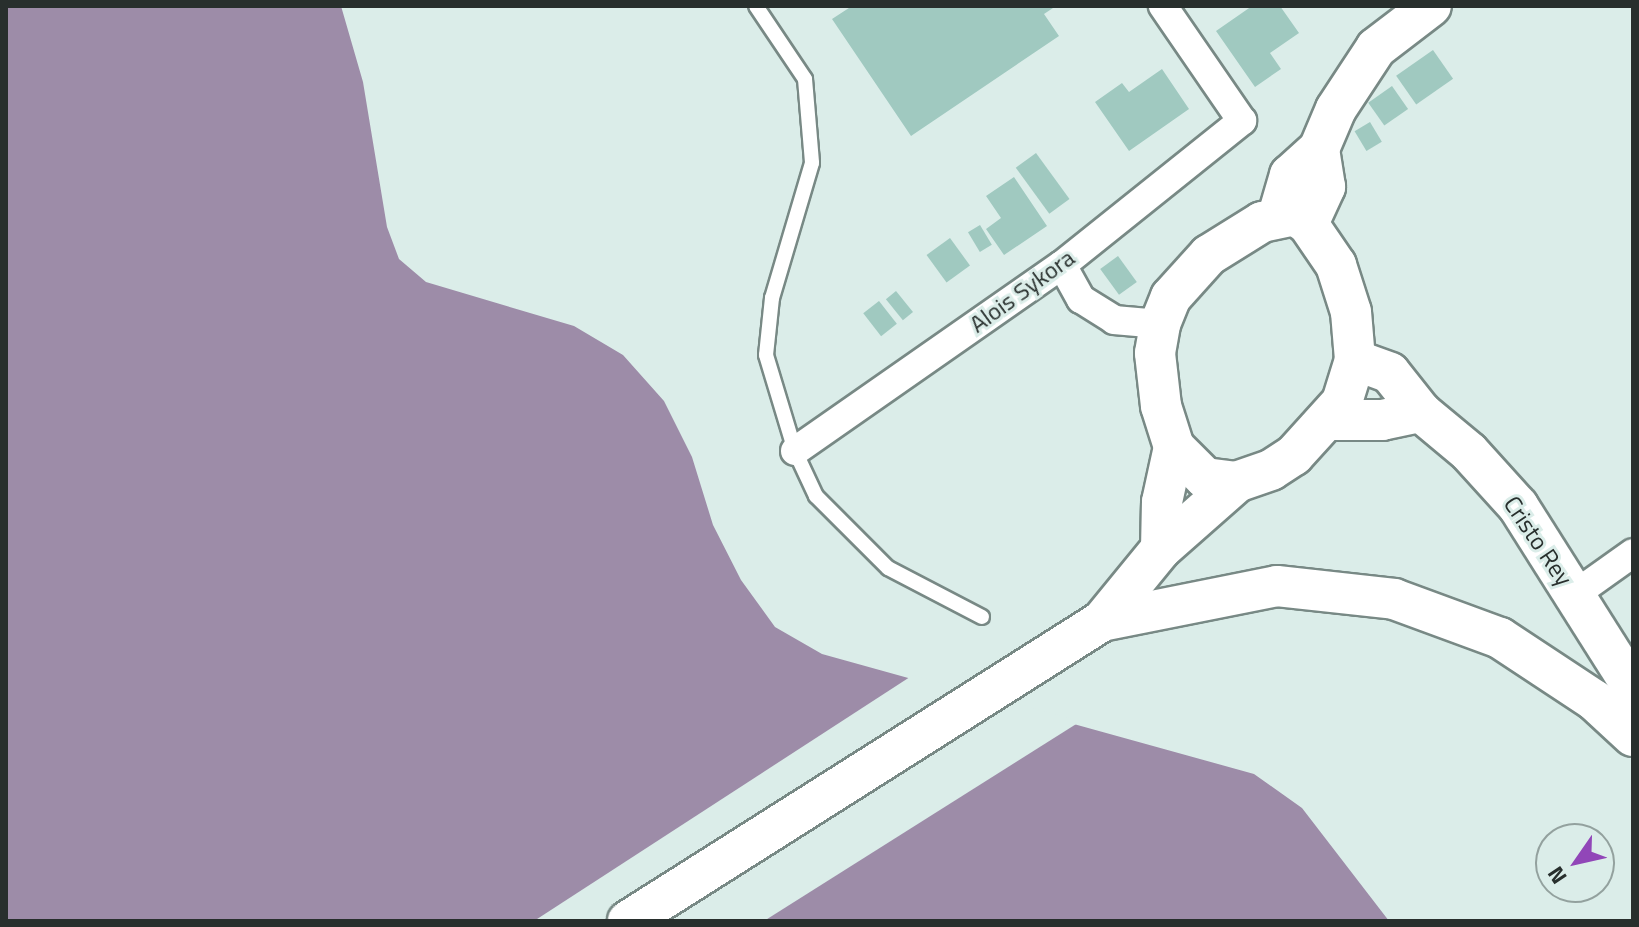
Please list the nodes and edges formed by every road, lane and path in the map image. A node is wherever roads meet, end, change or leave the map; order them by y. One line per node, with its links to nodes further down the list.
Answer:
1 (756, 6): 11 (lane)
2 (1163, 6): 5 (street, Alois Sykora)
3 (1431, 6): 4 (street)
4 (1293, 220): 6 (street); 7 (street)
5 (1062, 265): 6 (street); 11 (street, Alois Sykora)
6 (1160, 324): 10 (street)
7 (1355, 360): 8 (street, Cristo Rey); 9 (street)
8 (1421, 412): 9 (street); 15 (street, Cristo Rey)
9 (1328, 420): 12 (street)
10 (1174, 447): 12 (street); 13 (street)
11 (795, 451): 16 (lane)
12 (1237, 482): 13 (street)
13 (1161, 549): 17 (street)
14 (1633, 553): 15 (street)
15 (1574, 595): 18 (street, Cristo Rey)
16 (982, 617)
17 (1102, 621): 19 (street); 20 (street)
18 (1633, 688)
19 (1633, 736)
20 (628, 921)

